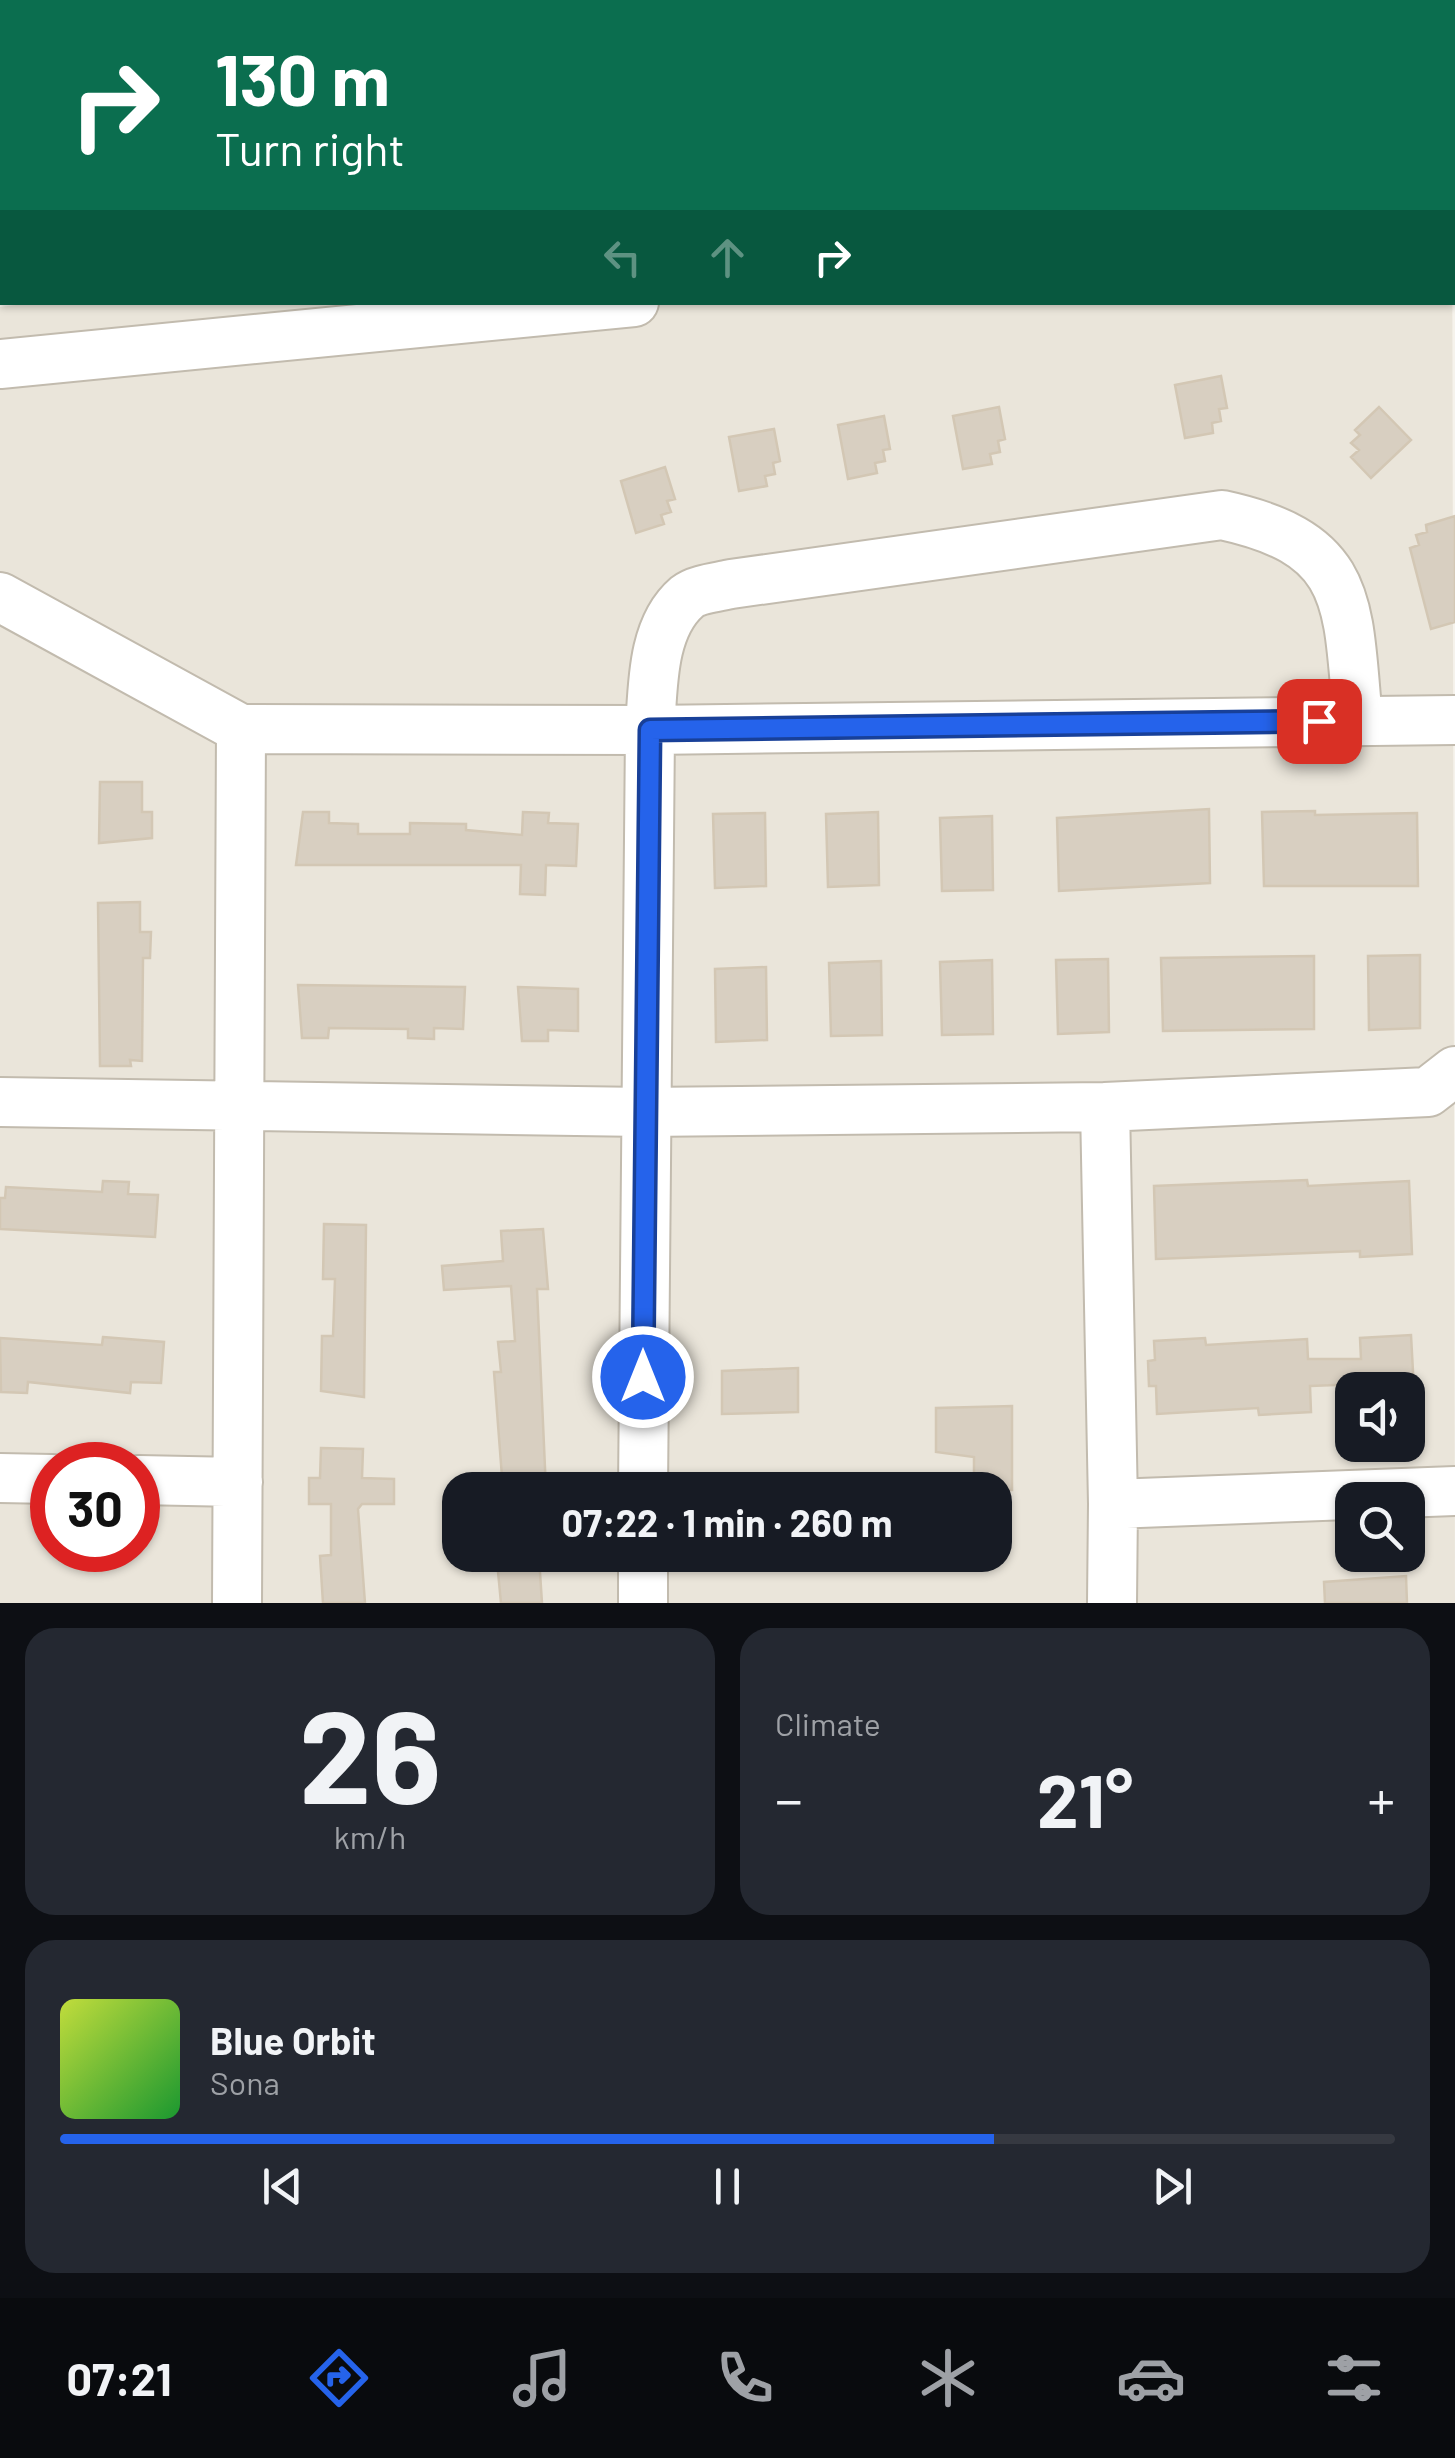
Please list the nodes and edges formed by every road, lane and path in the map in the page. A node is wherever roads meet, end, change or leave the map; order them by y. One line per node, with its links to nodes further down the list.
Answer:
1 (603, 305): 2 (street)
2 (0, 364)
3 (0, 596): 6 (street)
4 (1455, 720): 5 (street)
5 (1358, 721): 7 (street); 7 (street)
6 (241, 729): 7 (street); 10 (street)
7 (650, 730): 12 (street)
8 (1455, 1071): 11 (street)
9 (0, 1102): 10 (street)
10 (240, 1108): 12 (street); 17 (street)
11 (1105, 1108): 12 (street); 19 (street)
12 (644, 1112): 13 (street)
13 (643, 1472)
14 (0, 1478): 15 (street)
15 (30, 1479)
16 (160, 1480): 17 (street)
17 (238, 1482): 21 (street)
18 (1455, 1491): 19 (street)
19 (1113, 1504): 23 (street)
20 (643, 1572): 22 (street)
21 (237, 1603)
22 (642, 1603)
23 (1112, 1603)

